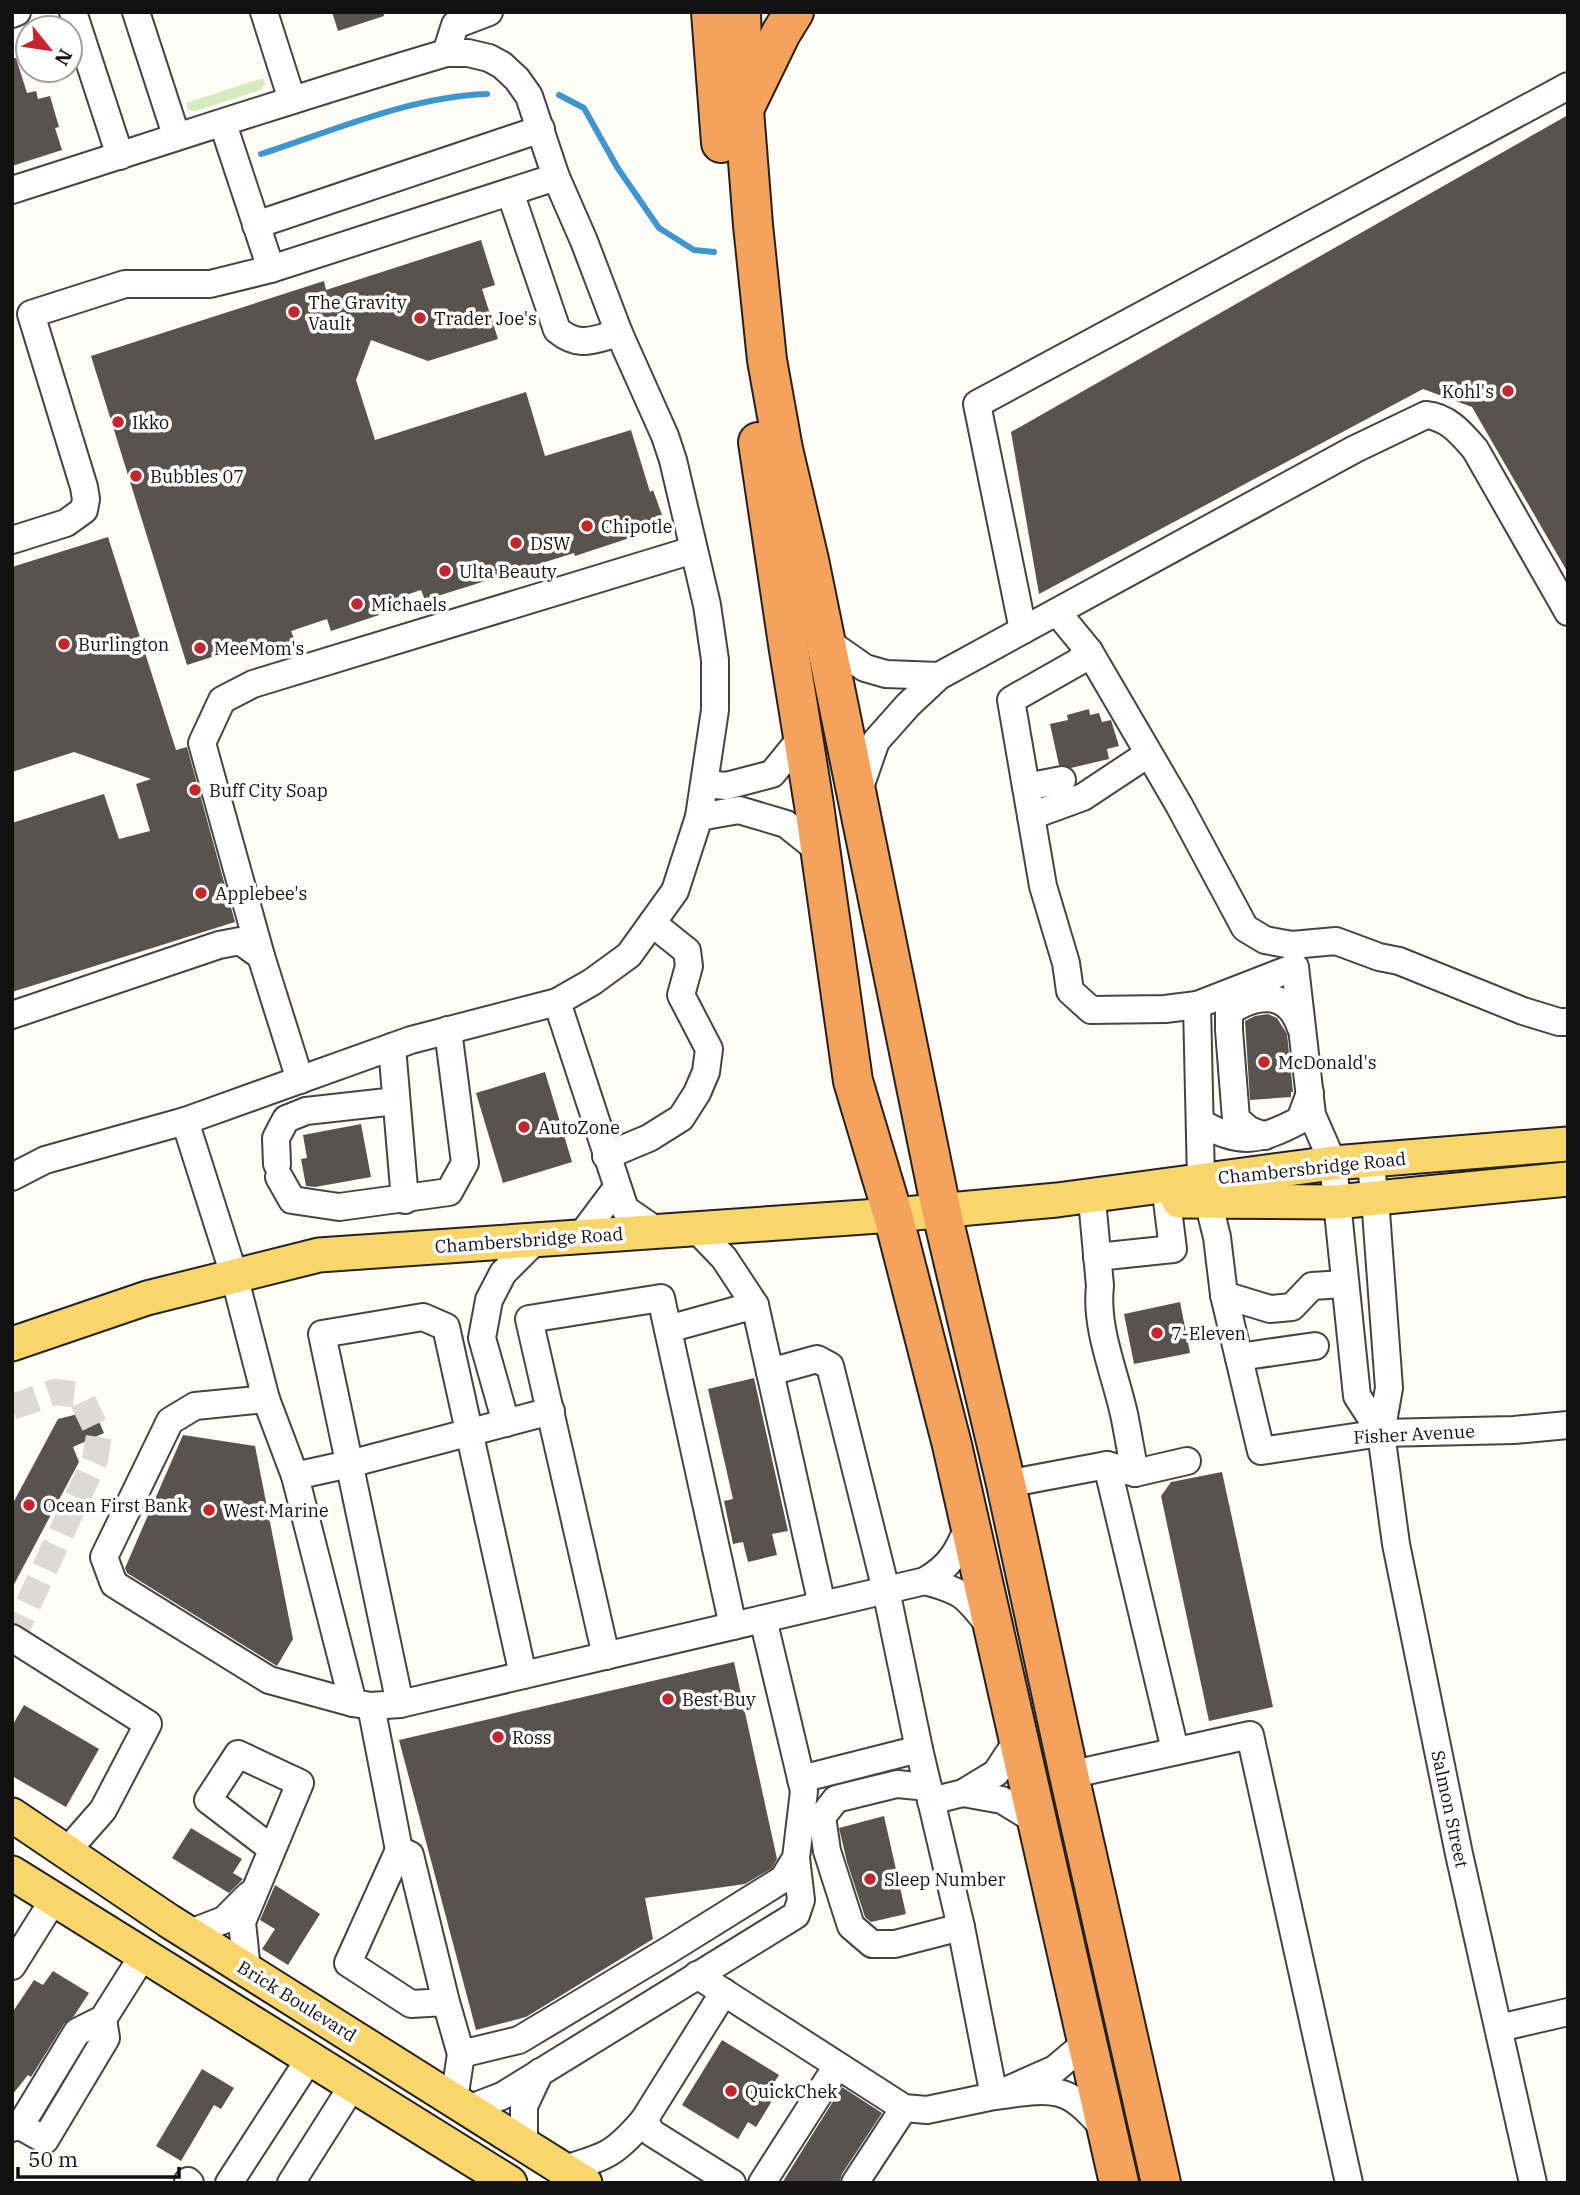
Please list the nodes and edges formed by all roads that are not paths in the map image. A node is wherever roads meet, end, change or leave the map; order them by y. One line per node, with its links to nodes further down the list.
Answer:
1 (17, 12): 9 (street)
2 (73, 12): 17 (street)
3 (136, 12): 16 (street)
4 (264, 12): 12 (street)
5 (489, 12): 10 (street)
6 (711, 12): 33 (highway)
7 (741, 12): 13 (highway)
8 (794, 12): 13 (highway)
9 (12, 14)
10 (446, 53): 12 (street); 15 (street)
11 (1568, 86): 29 (street)
12 (292, 100): 14 (street)
13 (744, 110): 30 (highway)
14 (223, 124): 16 (street); 21 (street)
15 (541, 129): 18 (street); 21 (street)
16 (176, 135): 17 (street)
17 (120, 156): 19 (street)
18 (556, 177): 20 (street); 24 (street)
19 (12, 190)
20 (510, 192): 22 (street); 24 (street)
21 (256, 225): 22 (street)
22 (271, 269): 23 (street)
23 (22, 310): 25 (street)
24 (619, 333): 26 (street)
25 (12, 540)
26 (694, 550): 36 (street); 43 (street)
27 (1057, 612): 28 (street); 29 (street); 31 (street)
28 (1568, 612)
29 (1023, 630): 32 (street)
30 (825, 640): 32 (street); 38 (highway)
31 (1089, 651): 34 (street); 37 (street)
32 (939, 676): 38 (street)
33 (803, 736): 36 (street); 41 (highway)
34 (1148, 754): 35 (street); 44 (street)
35 (1111, 778): 37 (street); 39 (street)
36 (706, 784): 40 (street)
37 (1026, 787): 39 (street)
38 (856, 798): 72 (highway)
39 (1031, 816): 46 (street)
40 (699, 817): 41 (street); 42 (street)
41 (821, 852): 73 (highway)
42 (652, 923): 45 (street); 59 (street)
43 (261, 956): 47 (street); 52 (street)
44 (1294, 956): 46 (street); 48 (street); 50 (street, Salmon Street)
45 (557, 1002): 49 (street); 59 (street)
46 (1197, 1005): 56 (street)
47 (12, 1015)
48 (1568, 1022)
49 (448, 1030): 51 (street); 67 (street)
50 (1303, 1035): 53 (street, Salmon Street); 57 (street)
51 (392, 1047): 52 (street); 54 (street)
52 (300, 1080): 55 (street)
53 (1310, 1093): 57 (street); 61 (street, Salmon Street)
54 (396, 1101): 67 (street); 67 (street)
55 (185, 1121): 62 (street); 79 (street)
56 (1200, 1122): 57 (street); 65 (street)
57 (1265, 1136)
58 (1568, 1144): 60 (main road, Chambersbridge Road)
59 (606, 1156): 64 (street)
60 (1370, 1160): 61 (main road, Chambersbridge Road); 66 (street, Salmon Street)
61 (1333, 1163): 65 (main road, Chambersbridge Road); 71 (street, Salmon Street)
62 (12, 1177)
63 (1568, 1179): 66 (main road, Chambersbridge Road)
64 (616, 1189): 75 (street); 76 (street)
65 (1205, 1191): 68 (main road, Chambersbridge Road); 70 (main road, Chambersbridge Road); 71 (main road, Chambersbridge Road); 81 (street)
66 (1375, 1198): 71 (main road, Chambersbridge Road); 93 (street, Salmon Street)
67 (405, 1200)
68 (1057, 1200): 69 (main road, Chambersbridge Road); 72 (main road, Chambersbridge Road)
69 (1091, 1200): 70 (main road, Chambersbridge Road); 78 (street)
70 (1167, 1201): 78 (street)
71 (1336, 1202): 80 (street, Salmon Street)
72 (941, 1209): 73 (main road, Chambersbridge Road); 99 (highway)
73 (893, 1215): 74 (main road, Chambersbridge Road); 100 (highway)
74 (696, 1228): 75 (main road, Chambersbridge Road); 82 (street)
75 (656, 1231): 76 (main road, Chambersbridge Road)
76 (580, 1237): 77 (main road, Chambersbridge Road)
77 (536, 1240): 79 (main road, Chambersbridge Road); 90 (street)
78 (1097, 1258): 97 (street)
79 (234, 1275): 85 (main road, Chambersbridge Road); 88 (street)
80 (1344, 1284): 81 (street); 93 (street, Salmon Street)
81 (1224, 1295): 86 (street)
82 (755, 1305): 83 (street); 87 (street)
83 (668, 1329): 89 (street); 105 (street)
84 (1315, 1346): 86 (street)
85 (15, 1348)
86 (1239, 1357): 93 (street, Fisher Avenue)
87 (770, 1372): 102 (street); 103 (street)
88 (266, 1399): 98 (street); 110 (street)
89 (551, 1411): 90 (street); 108 (street)
90 (506, 1423): 92 (street)
91 (1568, 1425): 93 (street, Fisher Avenue)
92 (469, 1433): 95 (street); 95 (street); 109 (street)
93 (1381, 1433): 138 (street, Salmon Street)
94 (1187, 1461): 97 (street)
95 (349, 1464): 98 (street); 111 (street)
96 (1107, 1465): 97 (street); 99 (street); 114 (street)
97 (1135, 1473)
98 (295, 1476): 110 (street)
99 (1006, 1484): 115 (highway)
100 (970, 1523): 101 (street); 106 (highway)
101 (925, 1581): 102 (street); 106 (street)
102 (886, 1590): 103 (street); 113 (street)
103 (822, 1605): 104 (street)
104 (763, 1619): 105 (street); 116 (street)
105 (733, 1626): 108 (street)
106 (994, 1632): 112 (highway)
107 (12, 1638): 123 (street)
108 (606, 1656): 109 (street)
109 (523, 1675): 111 (street)
110 (362, 1704): 111 (street); 122 (street)
111 (400, 1704)
112 (1019, 1738): 117 (street); 120 (highway)
113 (919, 1749): 116 (street); 118 (street)
114 (1175, 1750): 115 (street); 161 (street)
115 (1069, 1775): 160 (highway)
116 (801, 1779): 124 (street)
117 (963, 1793): 118 (street); 120 (street)
118 (930, 1794): 128 (street); 128 (street)
119 (12, 1815): 123 (main road, Brick Boulevard)
120 (1038, 1822): 139 (highway)
121 (272, 1849): 121 (street); 126 (street)
122 (399, 1850): 135 (street); 135 (street)
123 (66, 1852): 129 (main road, Brick Boulevard)
124 (796, 1858): 133 (street); 140 (street)
125 (16, 1880): 127 (main road)
126 (256, 1889): 129 (street); 132 (street)
127 (54, 1899): 130 (main road); 131 (street)
128 (961, 1927): 145 (street)
129 (190, 1933): 132 (main road, Brick Boulevard)
130 (144, 1954): 137 (street); 141 (main road)
131 (12, 1966)
132 (247, 1970): 146 (main road, Brick Boulevard)
133 (697, 1975): 134 (street); 143 (street)
134 (724, 1992): 142 (street); 148 (street)
135 (446, 2002): 140 (street)
136 (1568, 2012): 138 (street)
137 (103, 2019): 149 (street); 149 (street)
138 (1499, 2028): 162 (street, Salmon Street)
139 (1088, 2041): 145 (street); 150 (highway)
140 (461, 2054): 146 (street)
141 (310, 2058): 144 (main road); 153 (street)
142 (837, 2066): 147 (street); 157 (street)
143 (540, 2072): 146 (street); 151 (street)
144 (353, 2085): 154 (street); 155 (main road)
145 (994, 2095): 147 (street); 150 (street)
146 (461, 2104): 151 (main road, Brick Boulevard)
147 (904, 2108): 158 (street)
148 (644, 2120): 152 (street); 156 (street)
149 (16, 2127)
150 (1109, 2132): 159 (highway)
151 (524, 2144): 152 (main road, Brick Boulevard)
152 (575, 2176)
153 (229, 2183)
154 (292, 2183)
155 (510, 2183)
156 (732, 2183)
157 (762, 2183)
158 (855, 2183)
159 (1119, 2183)
160 (1161, 2183)
161 (1349, 2183)
162 (1533, 2183)

